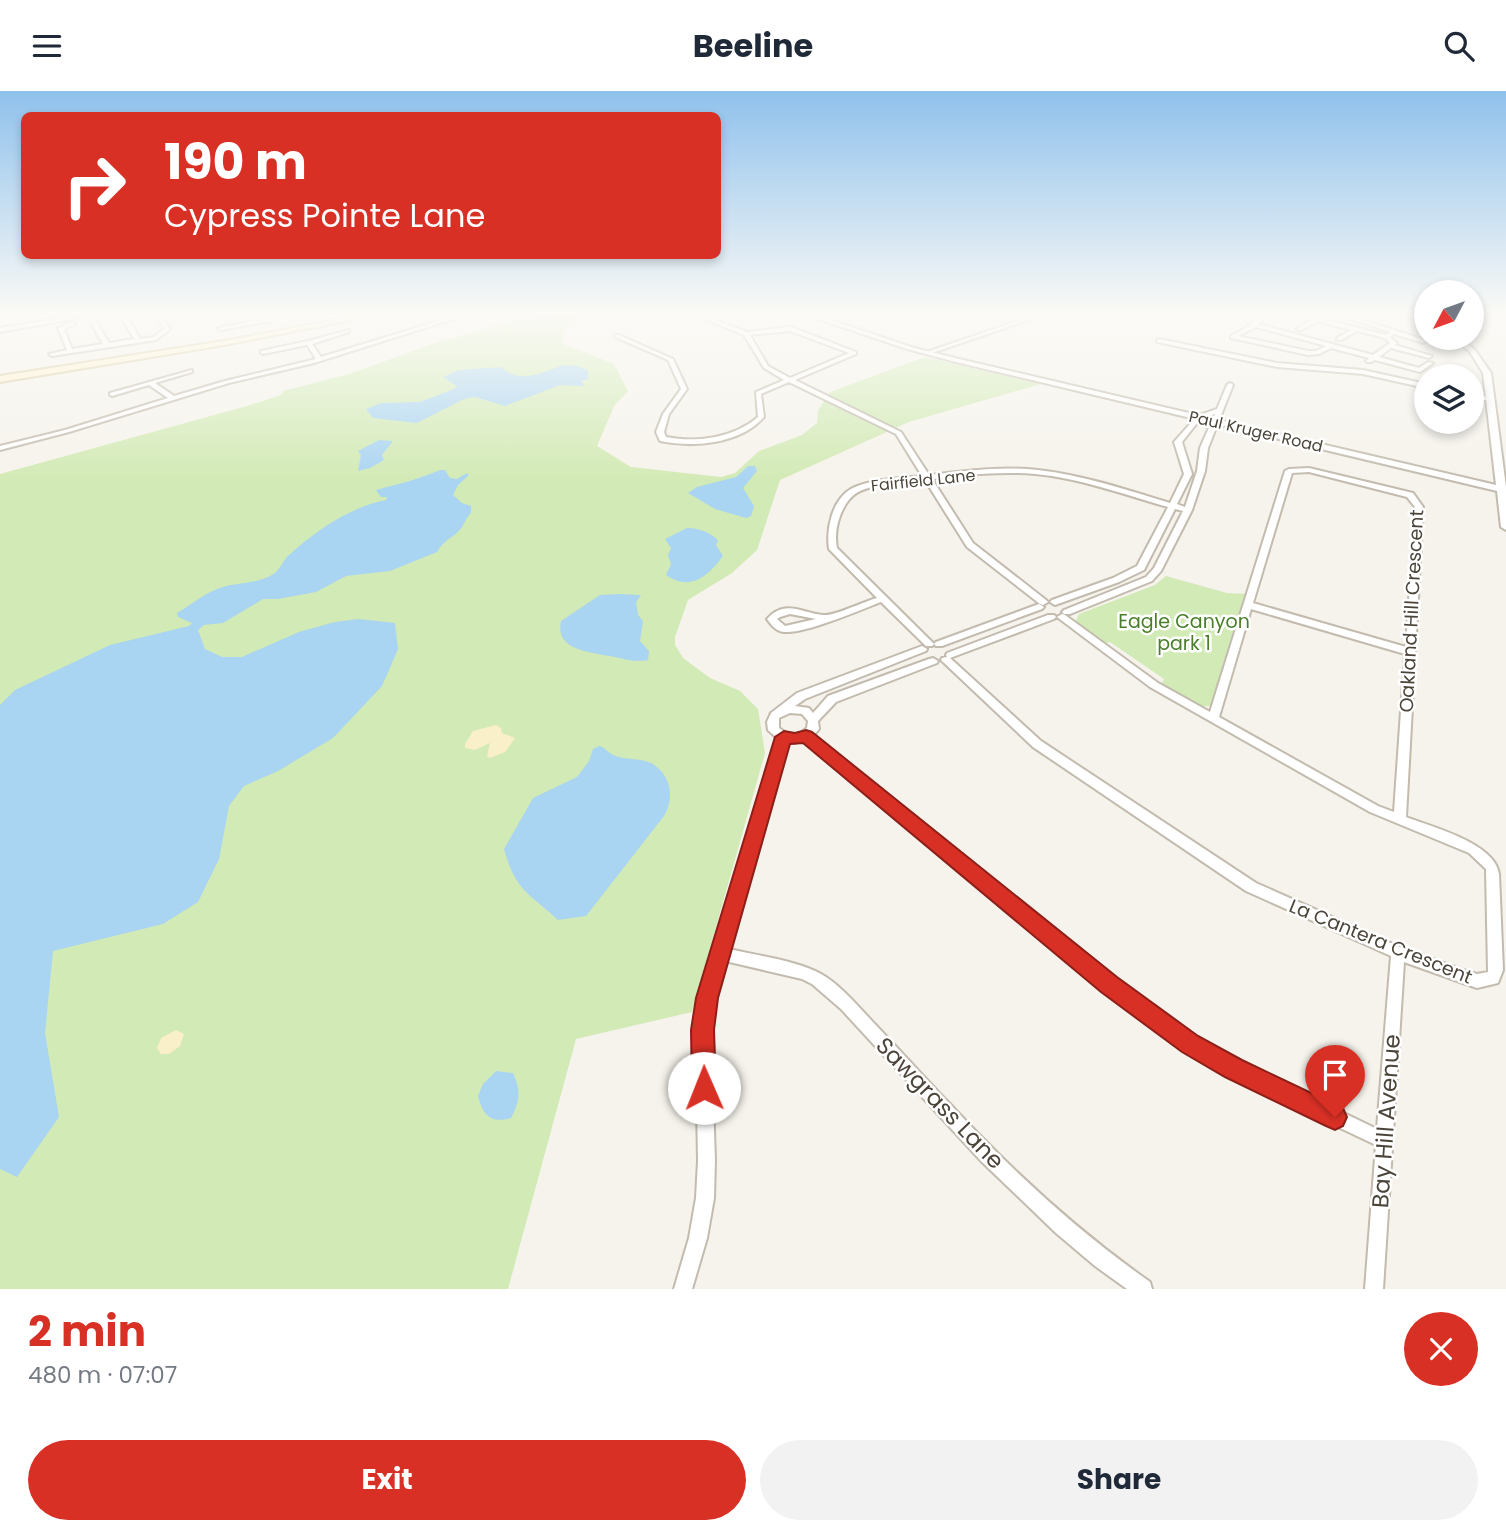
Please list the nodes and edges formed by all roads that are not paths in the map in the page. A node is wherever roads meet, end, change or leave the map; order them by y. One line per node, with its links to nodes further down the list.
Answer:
1 (57, 370): 11 (main road)
2 (278, 370): 17 (street)
3 (675, 370): 12 (street)
4 (772, 370): 12 (street)
5 (813, 370): 12 (street)
6 (994, 370): 20 (street, Paul Kruger Road)
7 (1342, 370): 10 (street)
8 (1485, 370): 19 (street)
9 (190, 371): 13 (street)
10 (1363, 372): 14 (street)
11 (0, 379)
12 (791, 380): 23 (street)
13 (150, 383): 16 (street); 17 (street)
14 (1414, 383)
15 (1230, 384): 21 (street)
16 (111, 394)
17 (173, 398): 22 (street)
18 (1484, 398): 19 (street)
19 (1489, 399): 24 (street)
20 (1202, 416): 21 (street, Paul Kruger Road); 25 (street)
21 (1218, 416): 24 (street, Paul Kruger Road); 26 (street)
22 (0, 448)
23 (928, 478): 25 (street, Fairfield Lane); 28 (street, Fairfield Lane); 30 (street)
24 (1504, 488): 27 (street)
25 (1172, 506): 26 (street, Fairfield Lane); 29 (street)
26 (1188, 510): 32 (street)
27 (1506, 527)
28 (882, 599): 33 (street); 34 (street, Fairfield Lane)
29 (1055, 602): 30 (street); 32 (street)
30 (1041, 605): 32 (street); 34 (street)
31 (1248, 605): 35 (street); 35 (street, Oakland Hill Crescent); 38 (street, Oakland Hill Crescent)
32 (1060, 615): 36 (street); 38 (street, La Cantera Crescent)
33 (824, 618)
34 (930, 645): 36 (street); 36 (street); 37 (street)
35 (1410, 652): 42 (street, Oakland Hill Crescent)
36 (943, 659): 39 (street); 44 (street, La Cantera Crescent)
37 (782, 710): 39 (street); 41 (street)
38 (1213, 719): 42 (street, La Cantera Crescent)
39 (813, 720): 40 (street)
40 (806, 736): 41 (street); 45 (street)
41 (784, 737): 43 (street)
42 (1400, 820): 44 (street, La Cantera Crescent)
43 (720, 953): 46 (street); 47 (street, Sawgrass Lane)
44 (1398, 953): 45 (street, Bay Hill Avenue)
45 (1385, 1141): 48 (street, Bay Hill Avenue)
46 (684, 1289)
47 (1143, 1289)
48 (1374, 1289)

